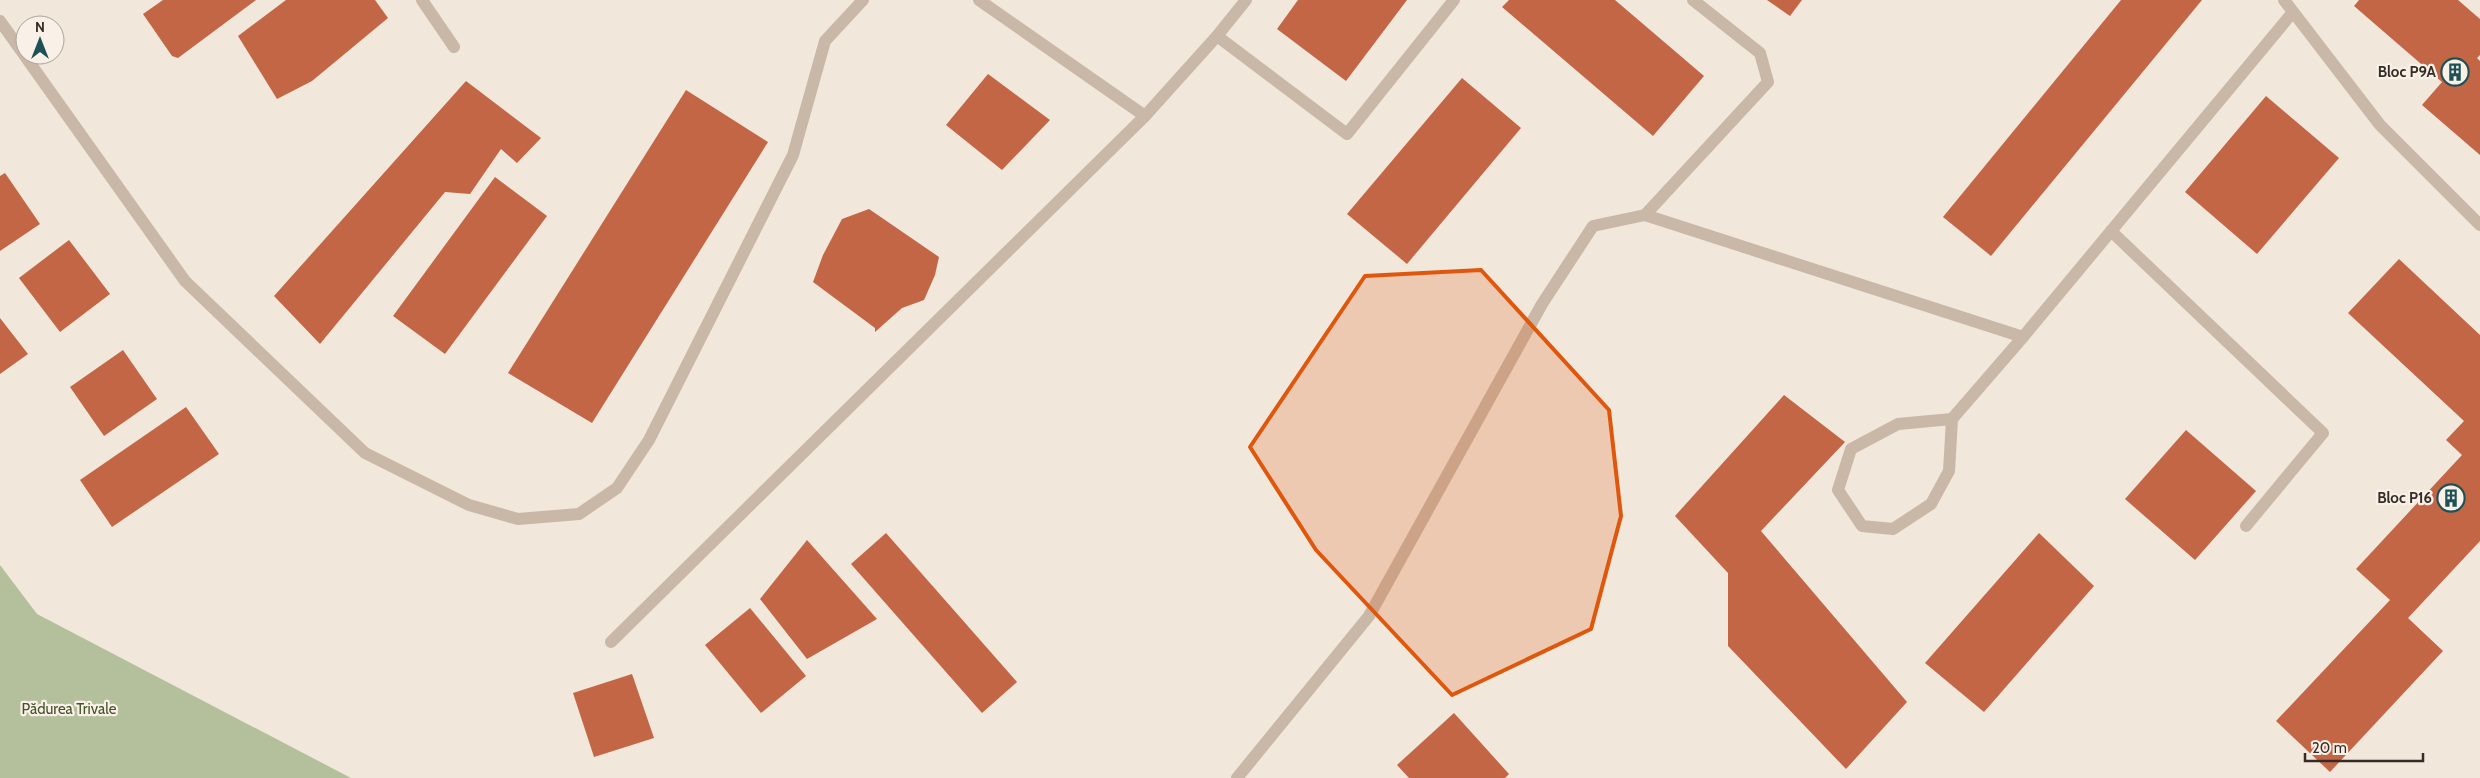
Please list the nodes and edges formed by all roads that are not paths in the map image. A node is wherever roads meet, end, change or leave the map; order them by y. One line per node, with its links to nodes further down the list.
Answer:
1 (422, 0): 11 (street)
2 (863, 0): 9 (street)
3 (979, 0): 12 (street)
4 (1246, 0): 10 (street)
5 (1454, 0): 10 (street)
6 (1693, 0): 13 (street)
7 (2284, 0): 8 (street)
8 (2294, 12): 14 (street); 15 (street)
9 (0, 21)
10 (1217, 36): 12 (street)
11 (454, 47)
12 (1145, 116): 19 (street)
13 (1645, 215): 16 (street); 20 (street)
14 (2480, 225)
15 (2111, 232): 16 (street); 18 (street)
16 (2022, 337): 17 (street)
17 (1952, 419): 17 (street)
18 (2246, 526)
19 (611, 642)
20 (1237, 778)

